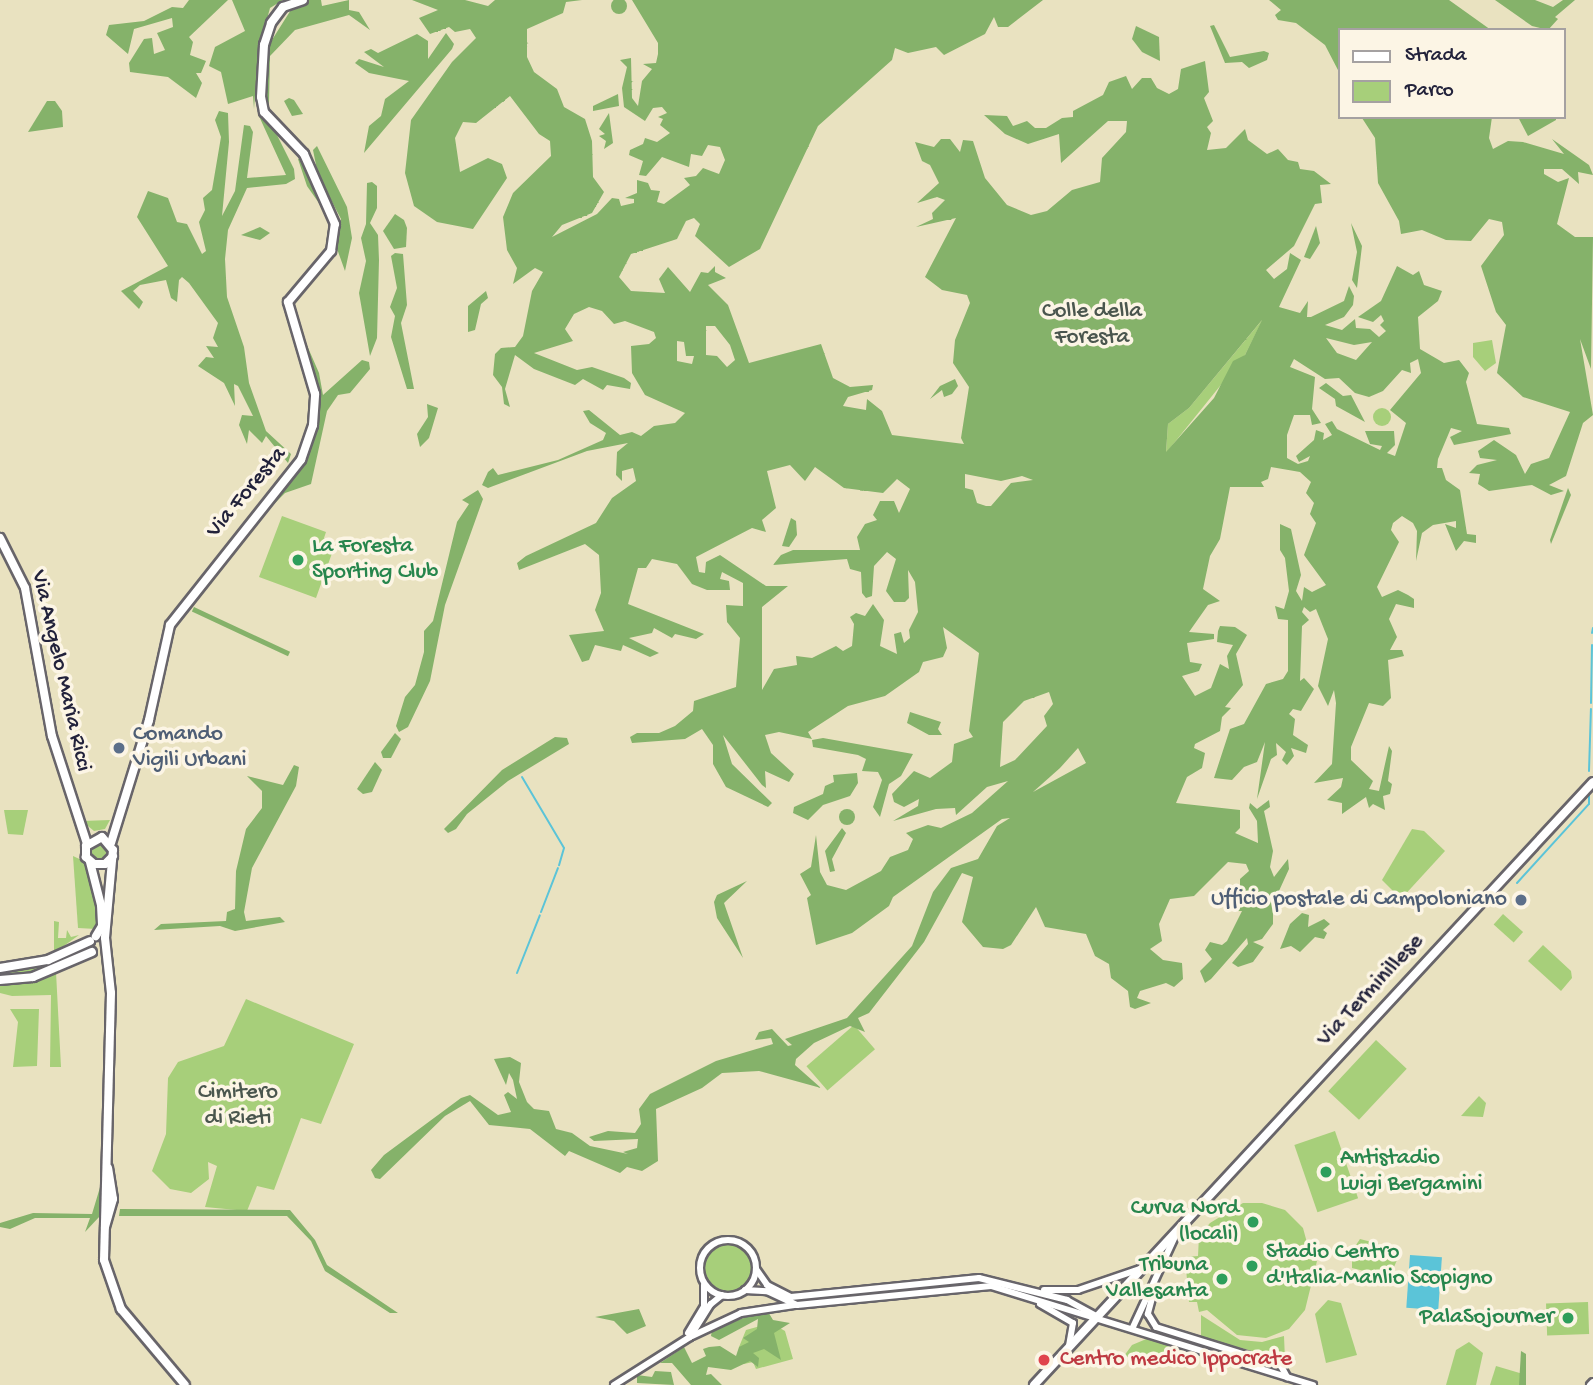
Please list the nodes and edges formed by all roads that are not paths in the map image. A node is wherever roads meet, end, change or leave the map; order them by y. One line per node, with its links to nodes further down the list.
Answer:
1 (303, 0): 4 (main road, Via Foresta)
2 (0, 538): 5 (main road, Via Angelo Maria Ricci)
3 (1593, 782): 16 (main road, Via Terminillese)
4 (119, 811): 6 (main road); 7 (main road, Via Foresta)
5 (77, 816): 6 (main road, Via Angelo Maria Ricci); 8 (main road, Via Angelo Maria Ricci)
6 (97, 837): 7 (main road); 8 (main road)
7 (111, 843): 9 (main road)
8 (87, 844): 10 (main road)
9 (113, 856): 10 (main road); 11 (main road)
10 (90, 862): 11 (main road)
11 (97, 938): 12 (main road); 13 (main road); 14 (main road)
12 (106, 951): 13 (main road); 36 (main road)
13 (92, 952): 15 (main road)
14 (0, 968)
15 (0, 980)
16 (1179, 1227): 17 (main road, Via Terminillese); 20 (street)
17 (1163, 1245): 19 (main road, Via Terminillese); 20 (street)
18 (756, 1269): 21 (street); 22 (street); 25 (street)
19 (1140, 1269): 21 (street); 28 (main road, Via Terminillese)
20 (1161, 1271): 24 (street)
21 (1006, 1282): 29 (street)
22 (704, 1283): 26 (street); 33 (street)
23 (999, 1287): 27 (street); 29 (street); 34 (street)
24 (1155, 1287): 31 (street); 35 (street)
25 (745, 1290): 26 (street); 27 (street)
26 (722, 1295): 32 (street)
27 (797, 1305): 32 (street)
28 (1106, 1307): 29 (main road, Via Terminillese); 30 (street)
29 (1097, 1317): 30 (street); 34 (main road)
30 (1114, 1322): 31 (street)
31 (1133, 1327): 35 (street)
32 (690, 1337): 33 (street)
33 (676, 1346): 37 (street)
34 (1066, 1352): 38 (main road)
35 (1287, 1377): 39 (street)
36 (185, 1385)
37 (614, 1385)
38 (1034, 1385)
39 (1313, 1385)

